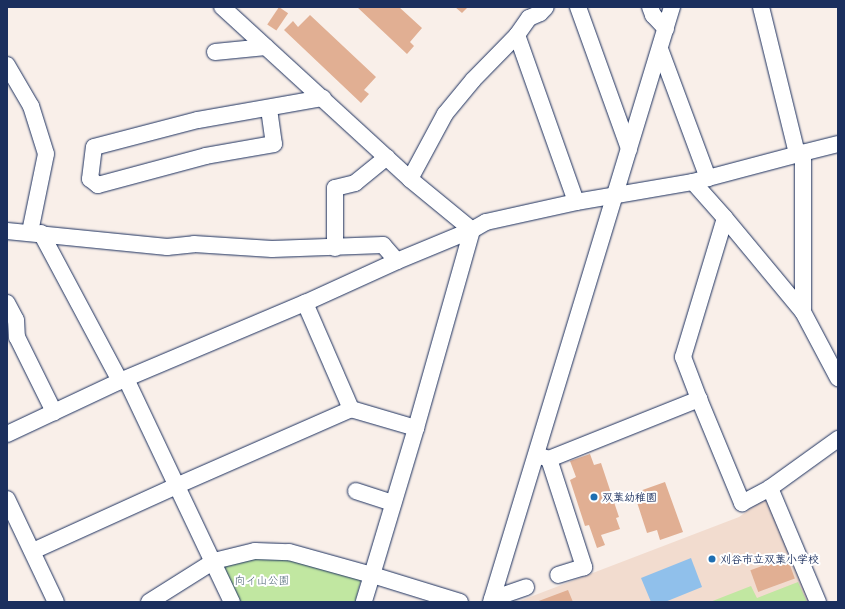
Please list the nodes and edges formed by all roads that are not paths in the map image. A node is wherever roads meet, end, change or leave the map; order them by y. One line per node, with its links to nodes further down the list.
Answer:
1 (546, 7): 8 (street)
2 (578, 7): 16 (street)
3 (650, 7): 7 (street)
4 (672, 7): 7 (street)
5 (761, 7): 17 (street)
6 (226, 8): 9 (street)
7 (666, 28): 10 (street)
8 (517, 35): 19 (street); 22 (street)
9 (266, 47): 11 (street); 13 (street)
10 (660, 49): 16 (street); 20 (street)
11 (215, 52)
12 (7, 65): 26 (street)
13 (322, 98): 14 (street); 18 (street)
14 (268, 109): 14 (street)
15 (838, 144): 17 (street)
16 (629, 149): 21 (street)
17 (800, 153): 20 (street); 31 (street)
18 (387, 157): 19 (street); 27 (street)
19 (410, 179): 24 (street)
20 (701, 180): 21 (street); 23 (street)
21 (616, 194): 22 (street); 41 (street)
22 (576, 202): 24 (street)
23 (726, 218): 31 (street); 35 (street)
24 (472, 230): 28 (street); 38 (street)
25 (7, 231): 26 (street)
26 (36, 232): 27 (street); 34 (street)
27 (335, 248): 28 (street)
28 (397, 261): 30 (street)
29 (7, 303): 32 (street)
30 (305, 303): 34 (street); 36 (street)
31 (803, 312): 33 (street)
32 (12, 337): 37 (street)
33 (838, 378)
34 (123, 380): 37 (street); 42 (street)
35 (699, 399): 41 (street); 43 (street)
36 (351, 410): 38 (street); 42 (street)
37 (54, 412): 39 (street)
38 (416, 428): 46 (street)
39 (7, 434)
40 (838, 439): 43 (street)
41 (543, 456): 50 (street); 52 (street)
42 (176, 486): 47 (street); 48 (street)
43 (770, 488): 58 (street)
44 (356, 491): 46 (street)
45 (7, 499): 47 (street)
46 (393, 503): 49 (street)
47 (33, 551): 53 (street)
48 (214, 560): 49 (street); 54 (street); 55 (street)
49 (372, 575): 56 (street); 57 (street)
50 (558, 575)
51 (526, 587): 52 (street)
52 (491, 600)
53 (56, 602)
54 (149, 602)
55 (232, 602)
56 (364, 602)
57 (460, 602)
58 (818, 602)

